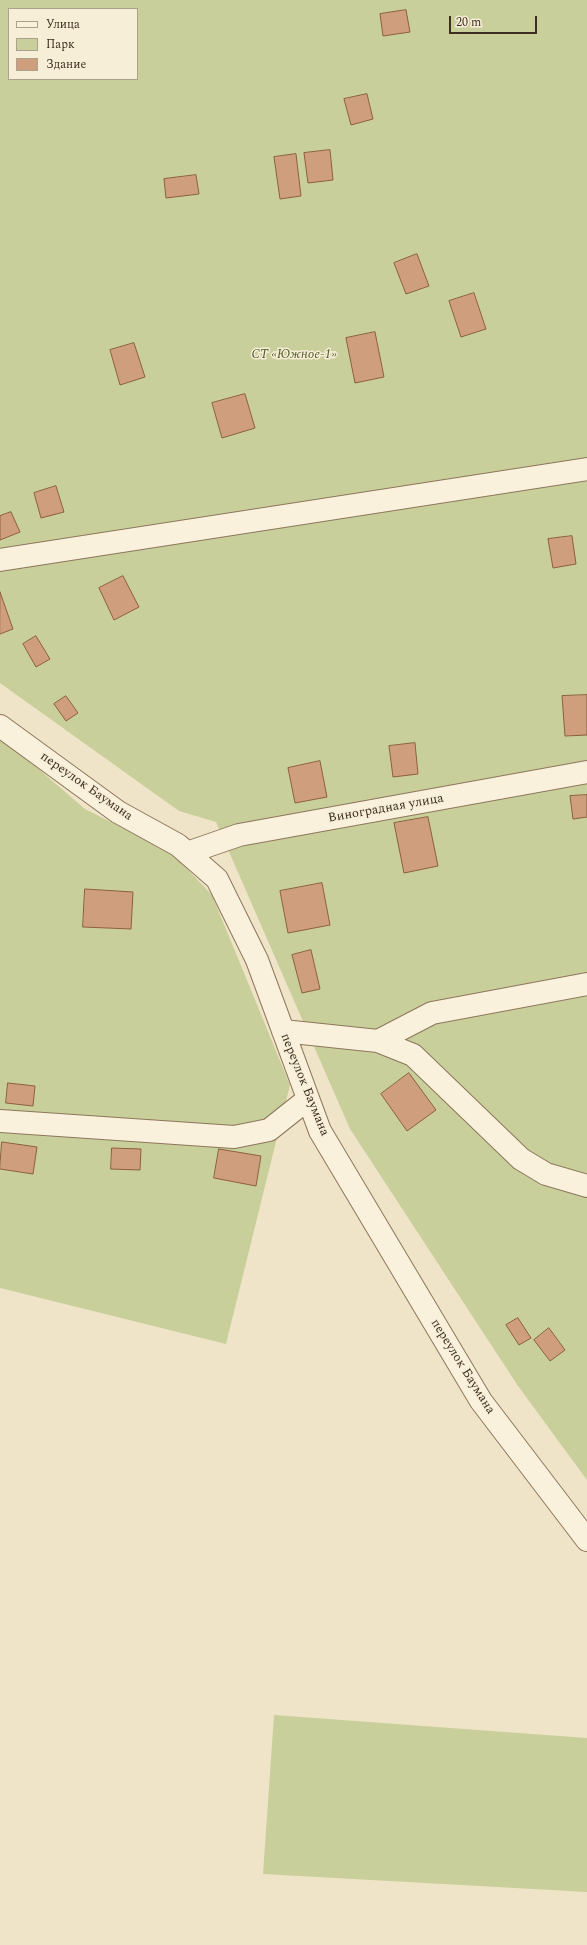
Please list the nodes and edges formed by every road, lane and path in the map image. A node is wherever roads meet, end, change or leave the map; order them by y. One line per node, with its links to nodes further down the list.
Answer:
1 (587, 469): 2 (street)
2 (0, 560)
3 (0, 726): 5 (street, переулок Баумана)
4 (587, 772): 5 (street, Виноградная улица)
5 (187, 853): 7 (street, переулок Баумана)
6 (587, 984): 8 (street)
7 (283, 1031): 8 (street); 9 (street, переулок Баумана)
8 (378, 1041): 11 (street)
9 (308, 1099): 10 (street); 12 (street, переулок Баумана)
10 (0, 1121)
11 (587, 1186)
12 (587, 1540)

